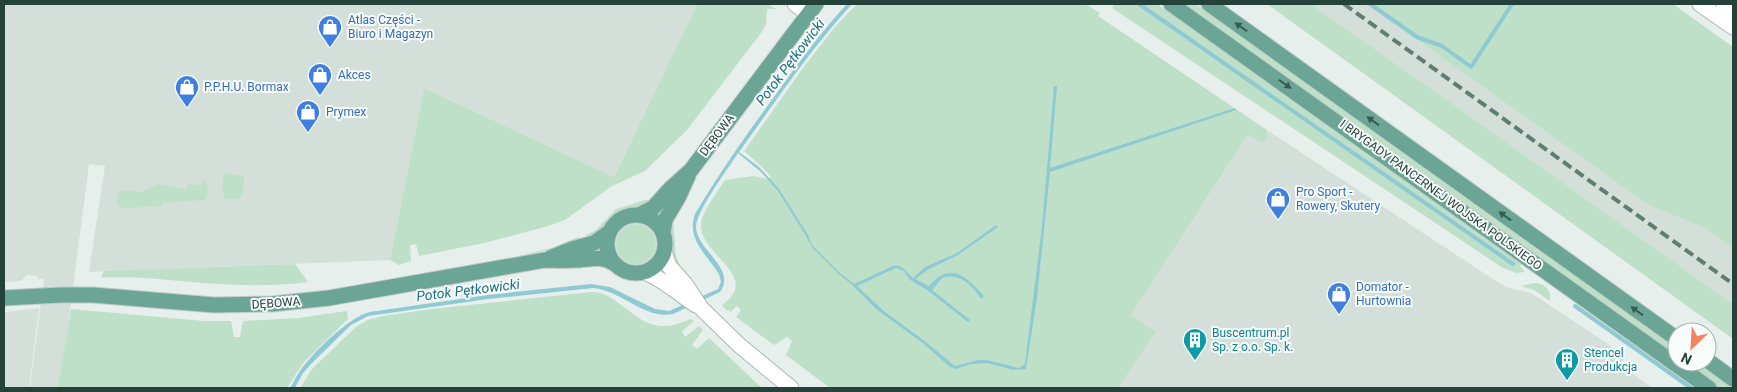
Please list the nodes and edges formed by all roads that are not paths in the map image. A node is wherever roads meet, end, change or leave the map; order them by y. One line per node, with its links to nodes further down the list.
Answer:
1 (795, 4): 6 (street)
2 (1171, 4): 23 (main road, I BRYGADY PANCERNEJ WOJSKA POLSKIEGO, one-way to 23)
3 (1209, 4): 19 (main road, I BRYGADY PANCERNEJ WOJSKA POLSKIEGO, one-way to 3)
4 (1700, 4): 8 (street)
5 (1724, 4): 7 (street)
6 (812, 9): 9 (main road, DĘBOWA)
7 (1733, 10)
8 (1733, 27)
9 (691, 170): 10 (main road, DĘBOWA); 11 (main road, DĘBOWA)
10 (639, 215): 11 (main road); 12 (main road)
11 (663, 233): 13 (main road)
12 (608, 234): 14 (main road, DĘBOWA); 15 (main road)
13 (664, 252): 16 (main road); 18 (street)
14 (546, 260): 15 (main road, DĘBOWA); 17 (main road, DĘBOWA)
15 (613, 263): 16 (main road)
16 (644, 272): 18 (street)
17 (4, 298)
18 (701, 308): 22 (street)
19 (1667, 332)
20 (1717, 367): 21 (main road)
21 (1733, 379)
22 (791, 388)
23 (1709, 388)

